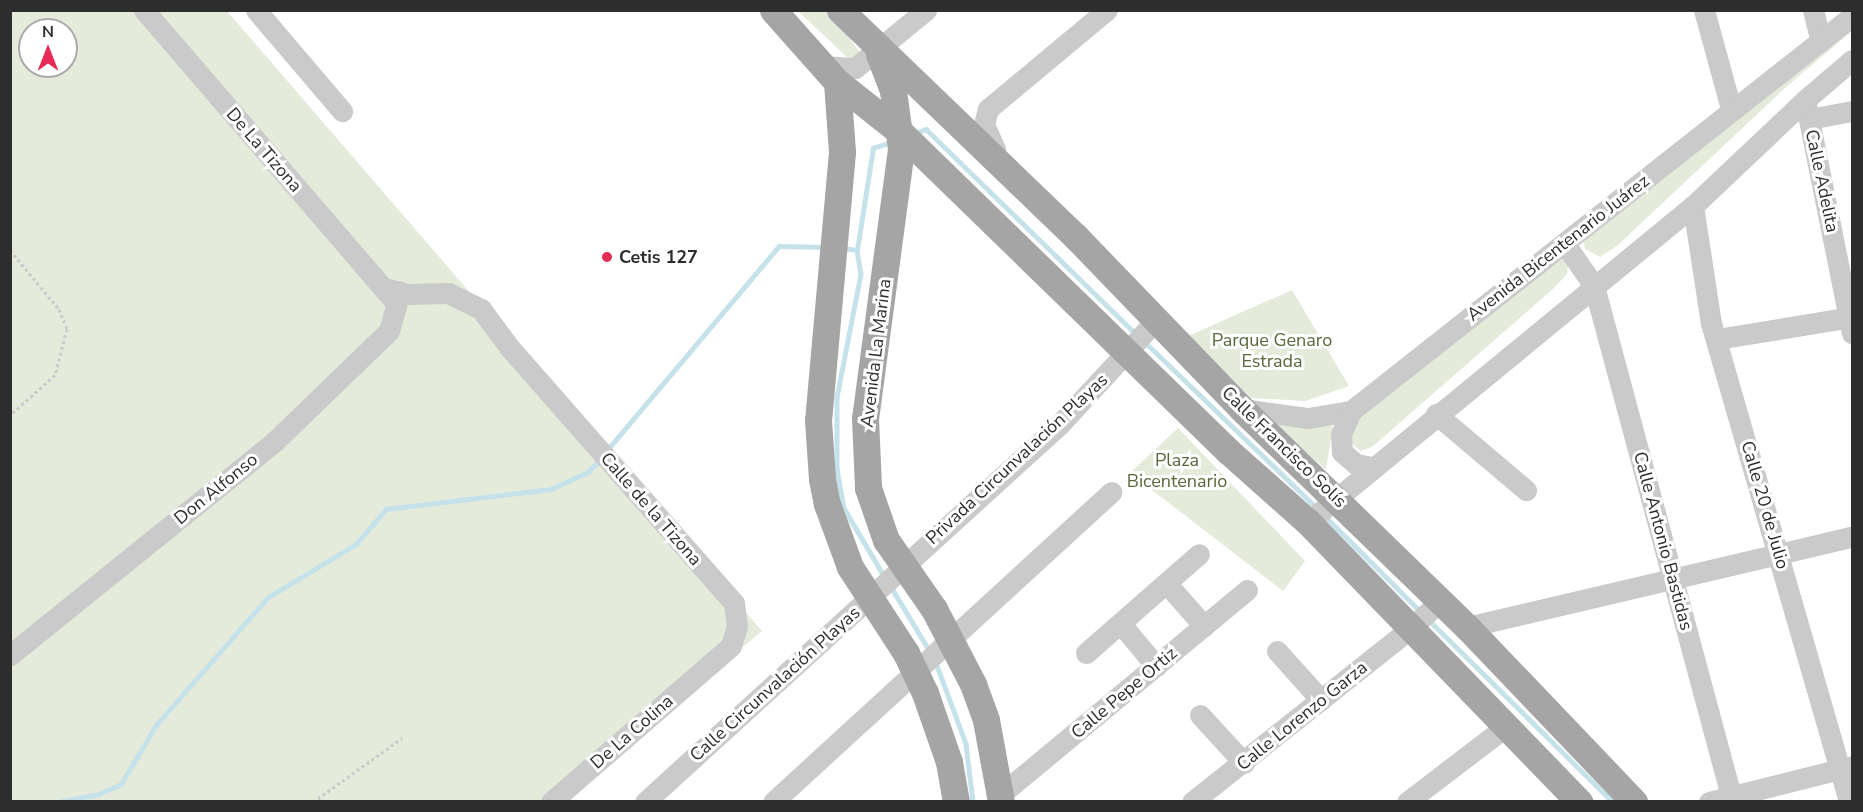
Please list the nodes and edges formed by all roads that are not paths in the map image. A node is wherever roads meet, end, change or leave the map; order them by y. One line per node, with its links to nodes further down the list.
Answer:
1 (144, 10): 23 (street, De La Tizona)
2 (256, 10): 16 (street)
3 (773, 10): 13 (main road, Calle Francisco Solís)
4 (840, 10): 11 (main road, Calle Francisco Solís)
5 (926, 10): 11 (street)
6 (1107, 10): 19 (street)
7 (1704, 10): 14 (street)
8 (1813, 10): 10 (street)
9 (1852, 16): 10 (street, Avenida Bicentenario Juárez)
10 (1821, 41): 14 (street, Avenida Bicentenario Juárez)
11 (876, 48): 13 (street); 18 (main road, Avenida La Marina); 19 (main road, Calle Francisco Solís)
12 (1852, 60): 15 (street)
13 (830, 74): 18 (main road, Calle Francisco Solís); 43 (main road)
14 (1731, 109): 21 (street, Avenida Bicentenario Juárez)
15 (1807, 109): 17 (street); 20 (street); 25 (street, Calle Adelita)
16 (342, 111)
17 (1852, 111)
18 (905, 136): 27 (main road, Calle Francisco Solís); 39 (main road, Avenida La Marina)
19 (987, 151): 24 (main road, Calle Francisco Solís)
20 (1693, 206): 22 (street); 26 (street, Calle 20 de Julio)
21 (1565, 244): 22 (street, Calle Antonio Bastidas); 29 (street, Avenida Bicentenario Juárez)
22 (1594, 286): 30 (street); 40 (street, Calle Antonio Bastidas)
23 (394, 295): 52 (street, Don Alfonso); 53 (street, Calle de la Tizona)
24 (1157, 319): 27 (street, Privada Circunvalación Playas); 28 (main road, Calle Francisco Solís)
25 (1851, 322): 26 (street)
26 (1717, 339): 38 (street, Calle 20 de Julio)
27 (1127, 350): 35 (main road, Calle Francisco Solís); 39 (street, Privada Circunvalación Playas)
28 (1242, 408): 29 (street, Avenida Bicentenario Juárez); 34 (main road, Calle Francisco Solís)
29 (1351, 411): 31 (street)
30 (1436, 414): 31 (street); 32 (street)
31 (1372, 467): 34 (street)
32 (1527, 490)
33 (1111, 492): 49 (street)
34 (1338, 498): 35 (street); 44 (main road, Calle Francisco Solís)
35 (1308, 522): 48 (main road, Calle Francisco Solís)
36 (1852, 537): 38 (street)
37 (1199, 554): 41 (street)
38 (1780, 554): 40 (street); 60 (street, Calle 20 de Julio)
39 (904, 565): 43 (street, Calle Circunvalación Playas); 49 (main road, Avenida La Marina)
40 (1673, 579): 47 (street); 61 (street, Calle Antonio Bastidas)
41 (1167, 584): 45 (street); 46 (street)
42 (1247, 590): 46 (street, Calle Pepe Ortiz)
43 (870, 597): 55 (main road); 64 (street, Calle Circunvalación Playas)
44 (1440, 601): 47 (main road, Calle Francisco Solís); 48 (street, Calle Lorenzo Garza)
45 (1121, 624): 51 (street); 54 (street)
46 (1204, 626): 54 (street, Calle Pepe Ortiz)
47 (1467, 627): 70 (main road, Calle Francisco Solís)
48 (1412, 628): 56 (street, Calle Lorenzo Garza); 58 (main road, Calle Francisco Solís)
49 (951, 640): 55 (street); 62 (main road, Avenida La Marina)
50 (1278, 651): 56 (street)
51 (1086, 653)
52 (10, 655)
53 (712, 661): 63 (street, De La Colina)
54 (1156, 666): 62 (street, Calle Pepe Ortiz)
55 (915, 673): 65 (street); 66 (main road)
56 (1321, 700): 59 (street, Calle Lorenzo Garza)
57 (1200, 715): 59 (street)
58 (1505, 727): 68 (street); 69 (main road, Calle Francisco Solís)
59 (1244, 764): 67 (street, Calle Lorenzo Garza)
60 (1846, 768): 61 (street); 72 (street, Calle 20 de Julio)
61 (1731, 796): 71 (street)
62 (1001, 798)
63 (551, 801)
64 (645, 801)
65 (773, 801)
66 (956, 801)
67 (1192, 801)
68 (1407, 801)
69 (1579, 801)
70 (1632, 801)
71 (1709, 801)
72 (1849, 801)

